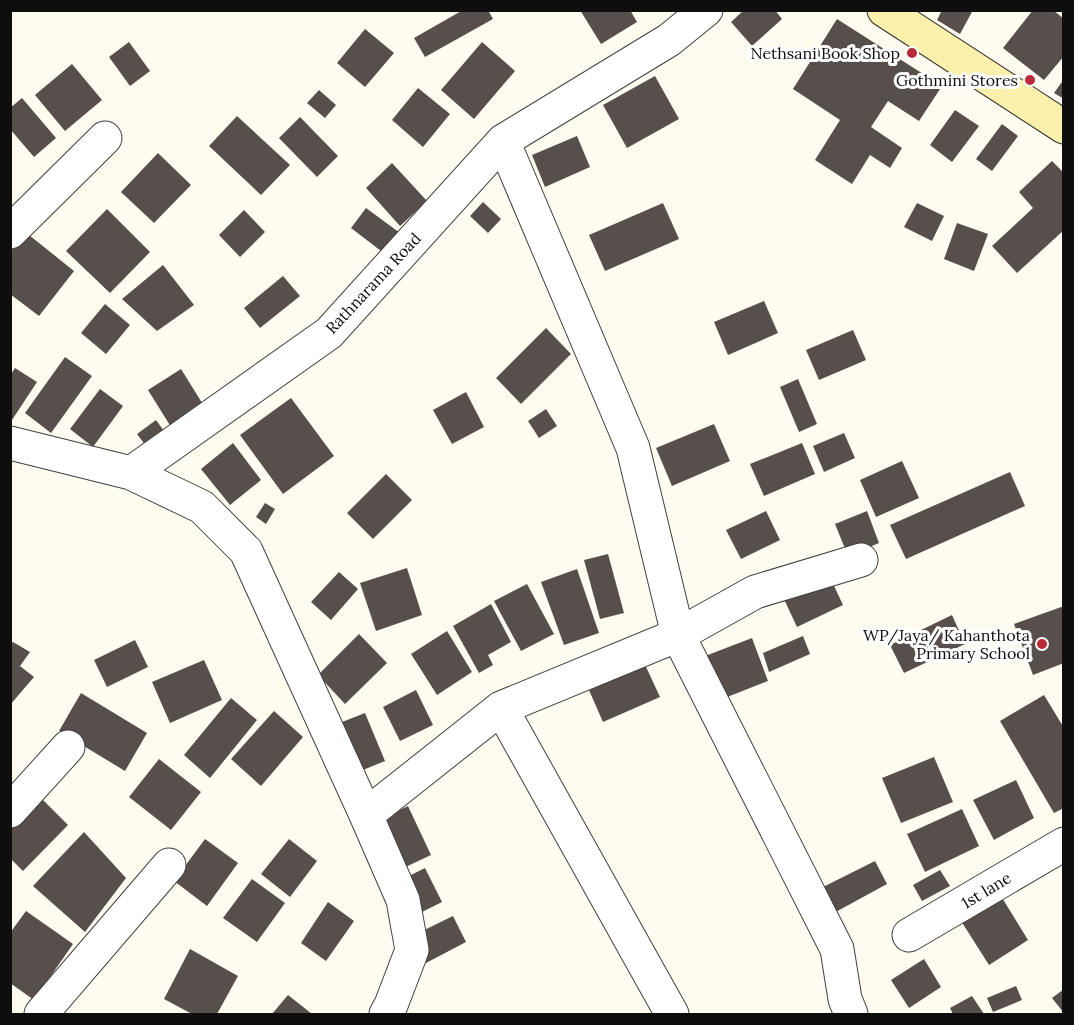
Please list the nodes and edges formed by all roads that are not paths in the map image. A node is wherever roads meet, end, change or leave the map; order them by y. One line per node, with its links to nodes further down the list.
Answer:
1 (706, 10): 5 (street, Rathnarama Road)
2 (897, 14): 3 (main road)
3 (1064, 127)
4 (105, 138): 6 (street)
5 (503, 141): 8 (street, Rathnarama Road); 10 (street)
6 (10, 232)
7 (10, 443): 8 (street)
8 (131, 473): 14 (street)
9 (861, 560): 10 (street)
10 (678, 635): 11 (street); 21 (street)
11 (501, 708): 14 (street); 20 (street)
12 (68, 747): 13 (street)
13 (10, 811)
14 (366, 815): 18 (street)
15 (1064, 844): 17 (street, 1st lane)
16 (169, 865): 19 (street)
17 (909, 935)
18 (391, 1011)
19 (41, 1014)
20 (672, 1014)
21 (851, 1014)

